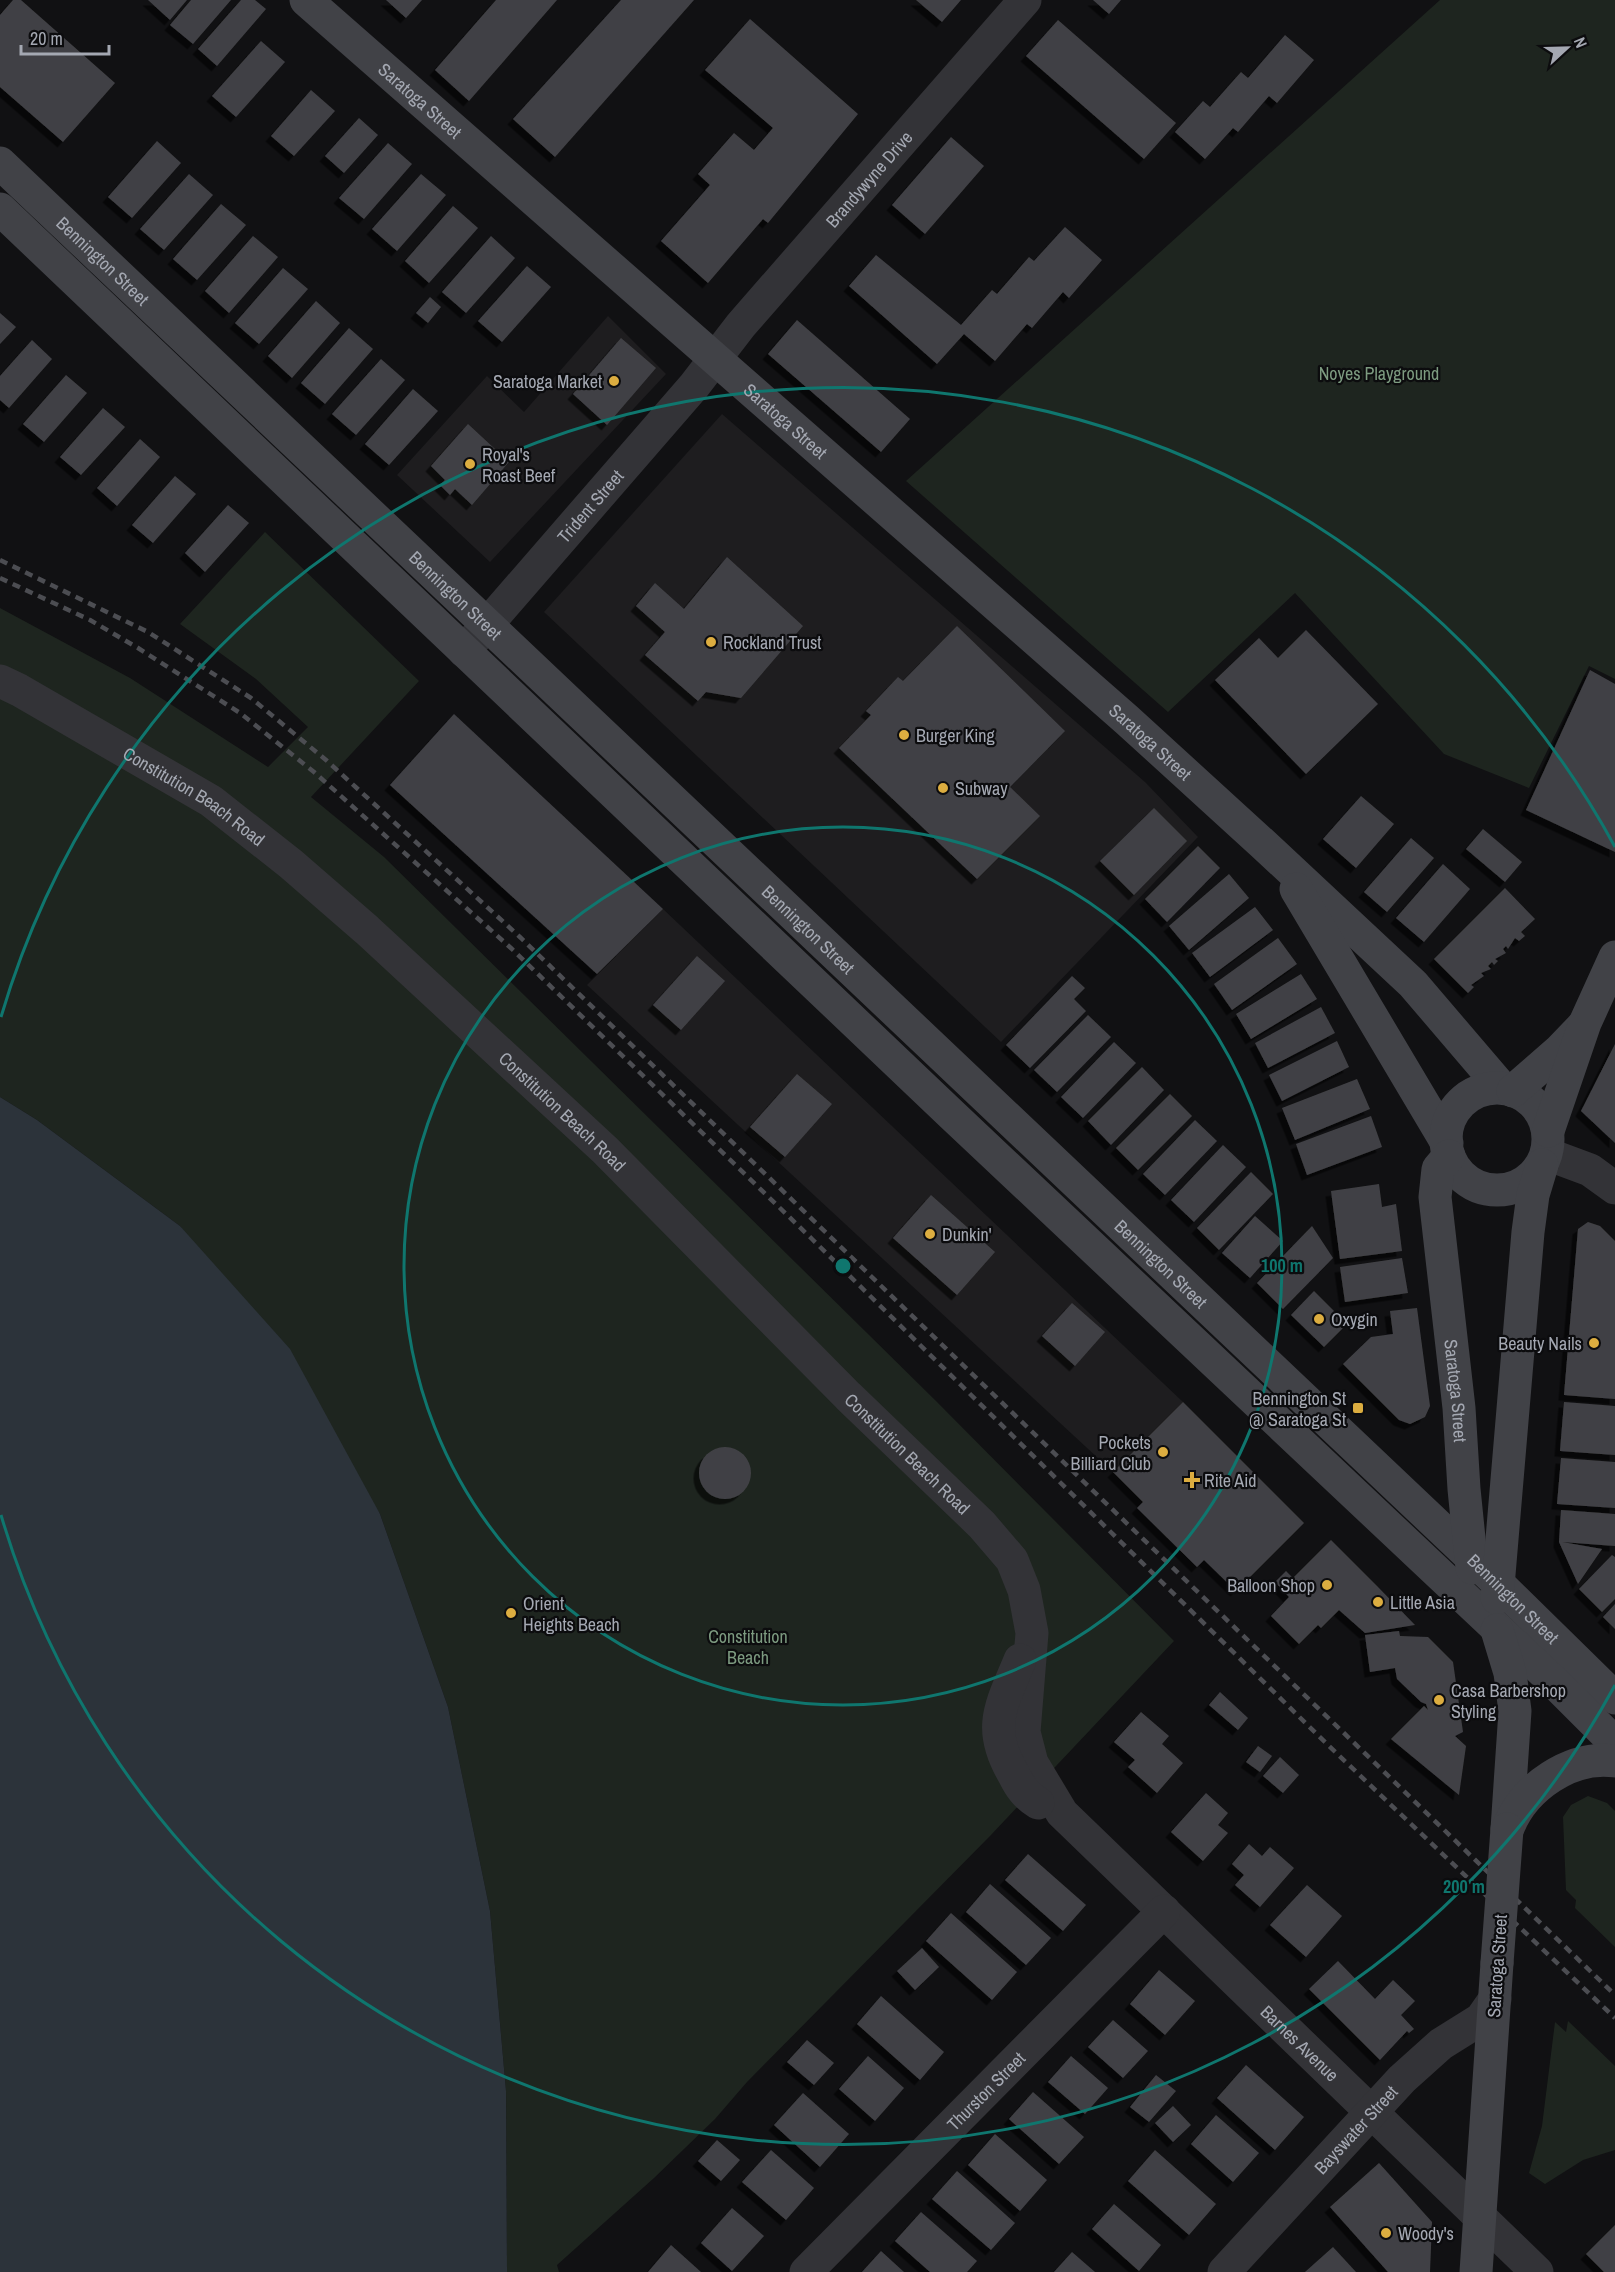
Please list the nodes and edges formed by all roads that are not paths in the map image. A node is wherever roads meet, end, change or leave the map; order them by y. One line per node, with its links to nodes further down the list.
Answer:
1 (306, 0): 5 (main road, Saratoga Street)
2 (1025, 0): 5 (street, Brandywyne Drive)
3 (0, 163): 6 (main road, Bennington Street)
4 (0, 209): 7 (main road, Bennington Street)
5 (715, 359): 6 (street, Trident Street); 11 (main road, Saratoga Street)
6 (486, 625): 7 (street, Trident Street); 9 (main road, Bennington Street)
7 (464, 651): 10 (main road, Bennington Street)
8 (0, 681): 28 (street, Constitution Beach Road)
9 (652, 783): 10 (main road); 12 (main road, Bennington Street)
10 (629, 808): 13 (main road, Bennington Street)
11 (1263, 844): 18 (main road, Saratoga Street); 19 (main road, Saratoga Street)
12 (783, 907): 13 (main road); 15 (main road, Bennington Street)
13 (759, 932): 16 (main road, Bennington Street)
14 (1615, 957): 17 (main road)
15 (871, 990): 16 (main road); 22 (main road, Bennington Street)
16 (847, 1015): 24 (main road, Bennington Street)
17 (1584, 1023): 18 (main road); 20 (main road, Saratoga Street)
18 (1507, 1089): 19 (main road); 20 (main road)
19 (1448, 1150): 20 (main road); 22 (main road, Saratoga Street)
20 (1546, 1150): 21 (street); 23 (main road, Saratoga Street)
21 (1615, 1188)
22 (1470, 1556): 23 (main road, Bennington Street); 24 (main road, Saratoga Street)
23 (1498, 1584): 24 (main road, Saratoga Street); 25 (main road, Bennington Street)
24 (1495, 1626): 26 (main road, Bennington Street); 29 (main road, Saratoga Street)
25 (1615, 1698)
26 (1615, 1743)
27 (1615, 1761): 29 (main road)
28 (1062, 1814): 30 (street, Barnes Avenue)
29 (1507, 1829): 31 (main road, Saratoga Street, bridge)
30 (1164, 1911): 32 (street, Barnes Avenue); 34 (street, Thurston Street)
31 (1495, 1999): 32 (street, Bayswater Street); 33 (main road, Saratoga Street)
32 (1373, 2112): 33 (street, Barnes Avenue); 35 (street, Bayswater Street)
33 (1481, 2218): 36 (main road, Saratoga Street); 37 (street, Barnes Avenue)
34 (807, 2272)
35 (1224, 2272)
36 (1476, 2272)
37 (1537, 2272)

